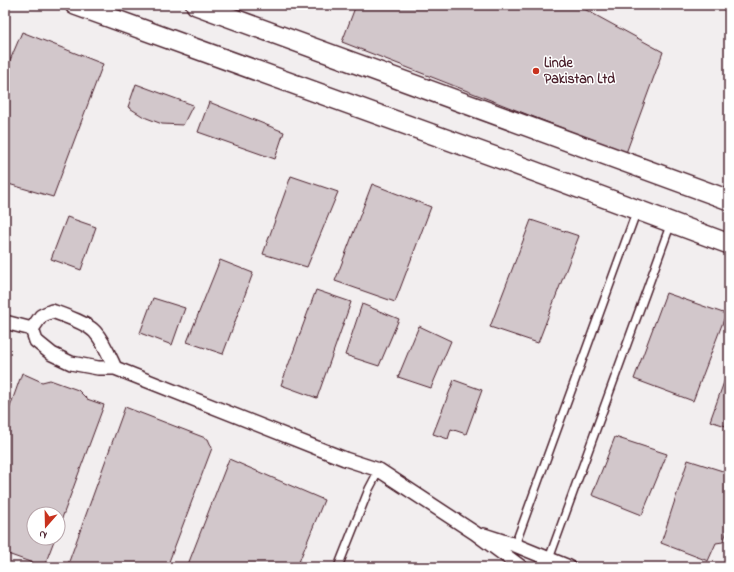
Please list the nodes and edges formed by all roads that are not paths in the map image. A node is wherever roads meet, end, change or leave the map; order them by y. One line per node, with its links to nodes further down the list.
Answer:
1 (75, 5): 4 (street)
2 (196, 5): 3 (street)
3 (729, 200)
4 (637, 210): 5 (street); 12 (lane)
5 (671, 223): 6 (street); 13 (lane)
6 (729, 244)
7 (5, 322): 8 (street)
8 (32, 329): 9 (street); 9 (street)
9 (115, 368): 10 (street)
10 (379, 470): 11 (street); 14 (lane)
11 (475, 533): 12 (street); 15 (street)
12 (515, 545): 13 (street)
13 (547, 563): 16 (street)
14 (338, 567)
15 (521, 567)
16 (569, 567)

